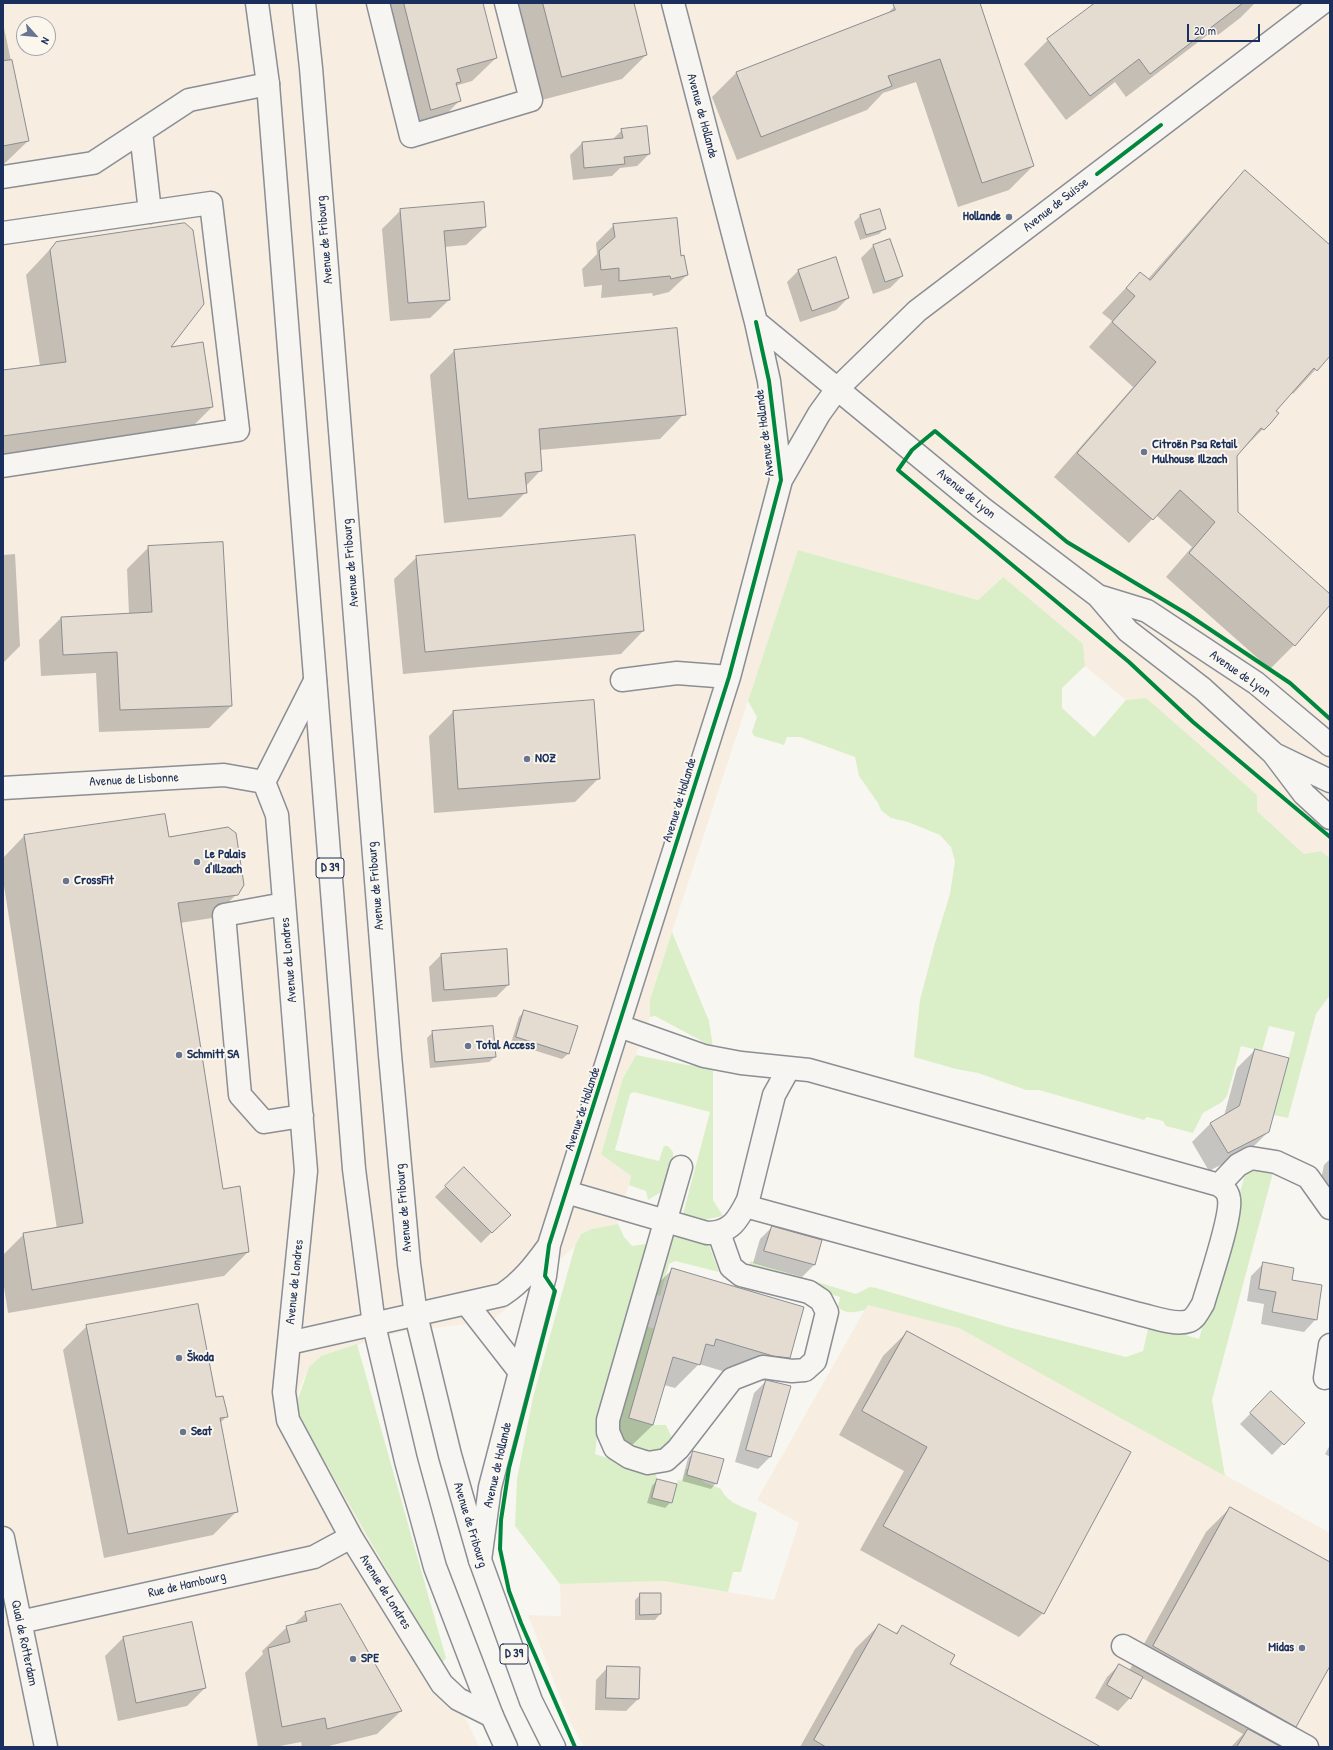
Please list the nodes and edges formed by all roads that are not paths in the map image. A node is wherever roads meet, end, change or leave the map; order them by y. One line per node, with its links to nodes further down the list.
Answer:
1 (257, 3): 7 (street, D 39)
2 (304, 3): 39 (street, Avenue de Fribourg / D 39)
3 (378, 3): 4 (street)
4 (506, 3)
5 (673, 3): 12 (street, Avenue de Hollande)
6 (1322, 3): 13 (street, Avenue de Suisse)
7 (268, 84): 8 (street); 19 (street, D 39)
8 (141, 132): 9 (street); 10 (street)
9 (3, 177)
10 (150, 212): 11 (street); 14 (street)
11 (3, 233)
12 (756, 322): 13 (street); 15 (street, Avenue de Hollande)
13 (837, 389): 15 (street, Avenue de Hollande); 16 (street, Avenue de Lyon)
14 (3, 466)
15 (781, 480): 17 (street, Avenue de Hollande)
16 (1098, 596): 20 (street, Avenue de Lyon); 21 (street, Avenue de Lyon)
17 (729, 677): 18 (street); 27 (street, Avenue de Hollande)
18 (622, 680)
19 (315, 681): 23 (street); 40 (street, D 39)
20 (1330, 745)
21 (1273, 754): 22 (street, Avenue de Lyon); 25 (street, Avenue de Lyon)
22 (1330, 781)
23 (264, 782): 24 (street, Avenue de Lisbonne); 26 (street, Avenue de Londres)
24 (3, 788)
25 (1330, 818)
26 (284, 904): 29 (street, Avenue de Londres); 29 (street)
27 (620, 1026): 28 (street); 32 (street, Avenue de Hollande)
28 (789, 1068): 31 (street); 33 (street)
29 (302, 1116): 41 (street, Avenue de Londres)
30 (681, 1167): 35 (street)
31 (1219, 1185): 33 (street); 34 (street)
32 (566, 1192): 35 (street); 37 (street, Avenue de Hollande)
33 (744, 1206): 36 (street)
34 (1330, 1208)
35 (666, 1221): 36 (street); 36 (street)
36 (719, 1233)
37 (549, 1245): 38 (street, Avenue de Hollande); 43 (street, Avenue de Hollande)
38 (467, 1304): 39 (street, Avenue de Hollande); 43 (street)
39 (416, 1315): 40 (street, Avenue de Hollande); 47 (street, Avenue de Fribourg / D 39)
40 (374, 1324): 41 (street, Avenue de Hollande); 50 (street, D 39)
41 (289, 1343): 45 (street, Avenue de Londres)
42 (1330, 1345): 44 (street)
43 (520, 1372): 47 (street, Avenue de Hollande)
44 (1325, 1378)
45 (351, 1537): 48 (street, Rue de Hambourg); 50 (street, Avenue de Londres)
46 (3, 1538): 48 (street, Quai de Rotterdam)
47 (480, 1560): 53 (street, Avenue de Fribourg / D 39)
48 (20, 1622): 51 (street, Quai de Rotterdam)
49 (1123, 1646): 54 (street)
50 (492, 1716): 52 (street, D 39)
51 (46, 1747)
52 (506, 1747)
53 (554, 1747)
54 (1307, 1747)

